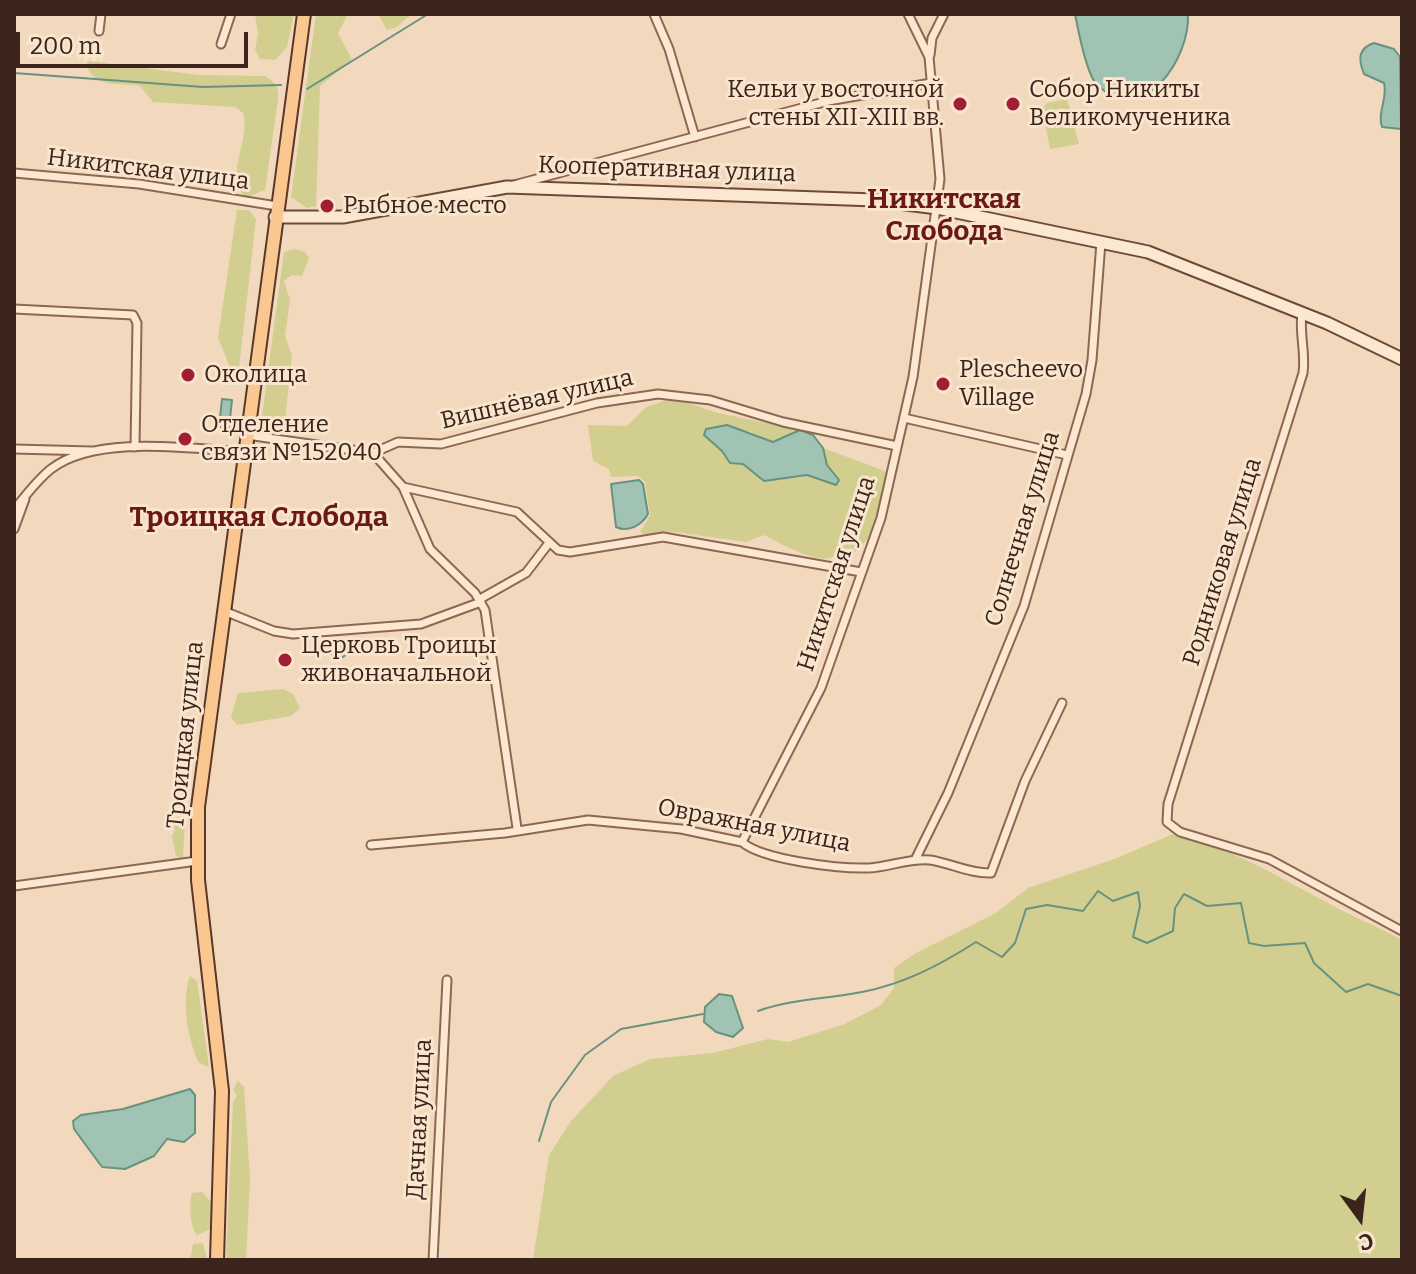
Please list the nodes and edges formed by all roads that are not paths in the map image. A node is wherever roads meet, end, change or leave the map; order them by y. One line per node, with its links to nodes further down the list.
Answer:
1 (101, 14): 7 (street)
2 (231, 14): 8 (street)
3 (304, 14): 15 (main road, Троицкая улица)
4 (654, 14): 11 (street)
5 (908, 14): 9 (street)
6 (944, 14): 9 (street)
7 (99, 31)
8 (221, 44)
9 (929, 57): 10 (street, Никитская улица)
10 (931, 83): 11 (street); 14 (street, Никитская улица)
11 (695, 137): 13 (street)
12 (14, 173): 15 (street, Никитская улица)
13 (507, 187): 14 (street, Кооперативная улица); 15 (street, Кооперативная улица)
14 (937, 208): 16 (street, Кооперативная улица); 20 (street, Никитская улица)
15 (276, 211): 21 (main road, Троицкая улица)
16 (1101, 242): 18 (street, Кооперативная улица); 28 (street, Солнечная улица)
17 (14, 309): 23 (street)
18 (1302, 313): 19 (street, Кооперативная улица); 44 (street, Родниковая улица)
19 (1402, 359)
20 (904, 418): 22 (street, Никитская улица); 28 (street)
21 (247, 435): 26 (main road, Троицкая улица); 27 (street)
22 (897, 446): 27 (street, Вишнёвая улица); 34 (street, Никитская улица)
23 (135, 447): 25 (street); 26 (street)
24 (14, 449): 25 (street)
25 (96, 451): 30 (street)
26 (245, 452): 36 (main road, Троицкая улица)
27 (373, 453): 29 (street)
28 (1067, 455): 41 (street, Солнечная улица)
29 (403, 487): 33 (street); 35 (street)
30 (27, 494): 31 (street); 32 (street)
31 (14, 510)
32 (14, 529)
33 (549, 543): 34 (street); 35 (street)
34 (861, 572): 39 (street, Никитская улица)
35 (480, 600): 36 (street); 38 (street)
36 (223, 611): 42 (main road, Троицкая улица)
37 (1062, 703): 41 (street, Овражная улица)
38 (517, 828): 39 (street, Овражная улица); 40 (street, Овражная улица)
39 (742, 842): 41 (street, Овражная улица)
40 (371, 845)
41 (915, 860)
42 (197, 861): 43 (street); 46 (main road, Троицкая улица)
43 (14, 886)
44 (1402, 931)
45 (447, 980): 47 (street, Дачная улица)
46 (217, 1260)
47 (433, 1260)

